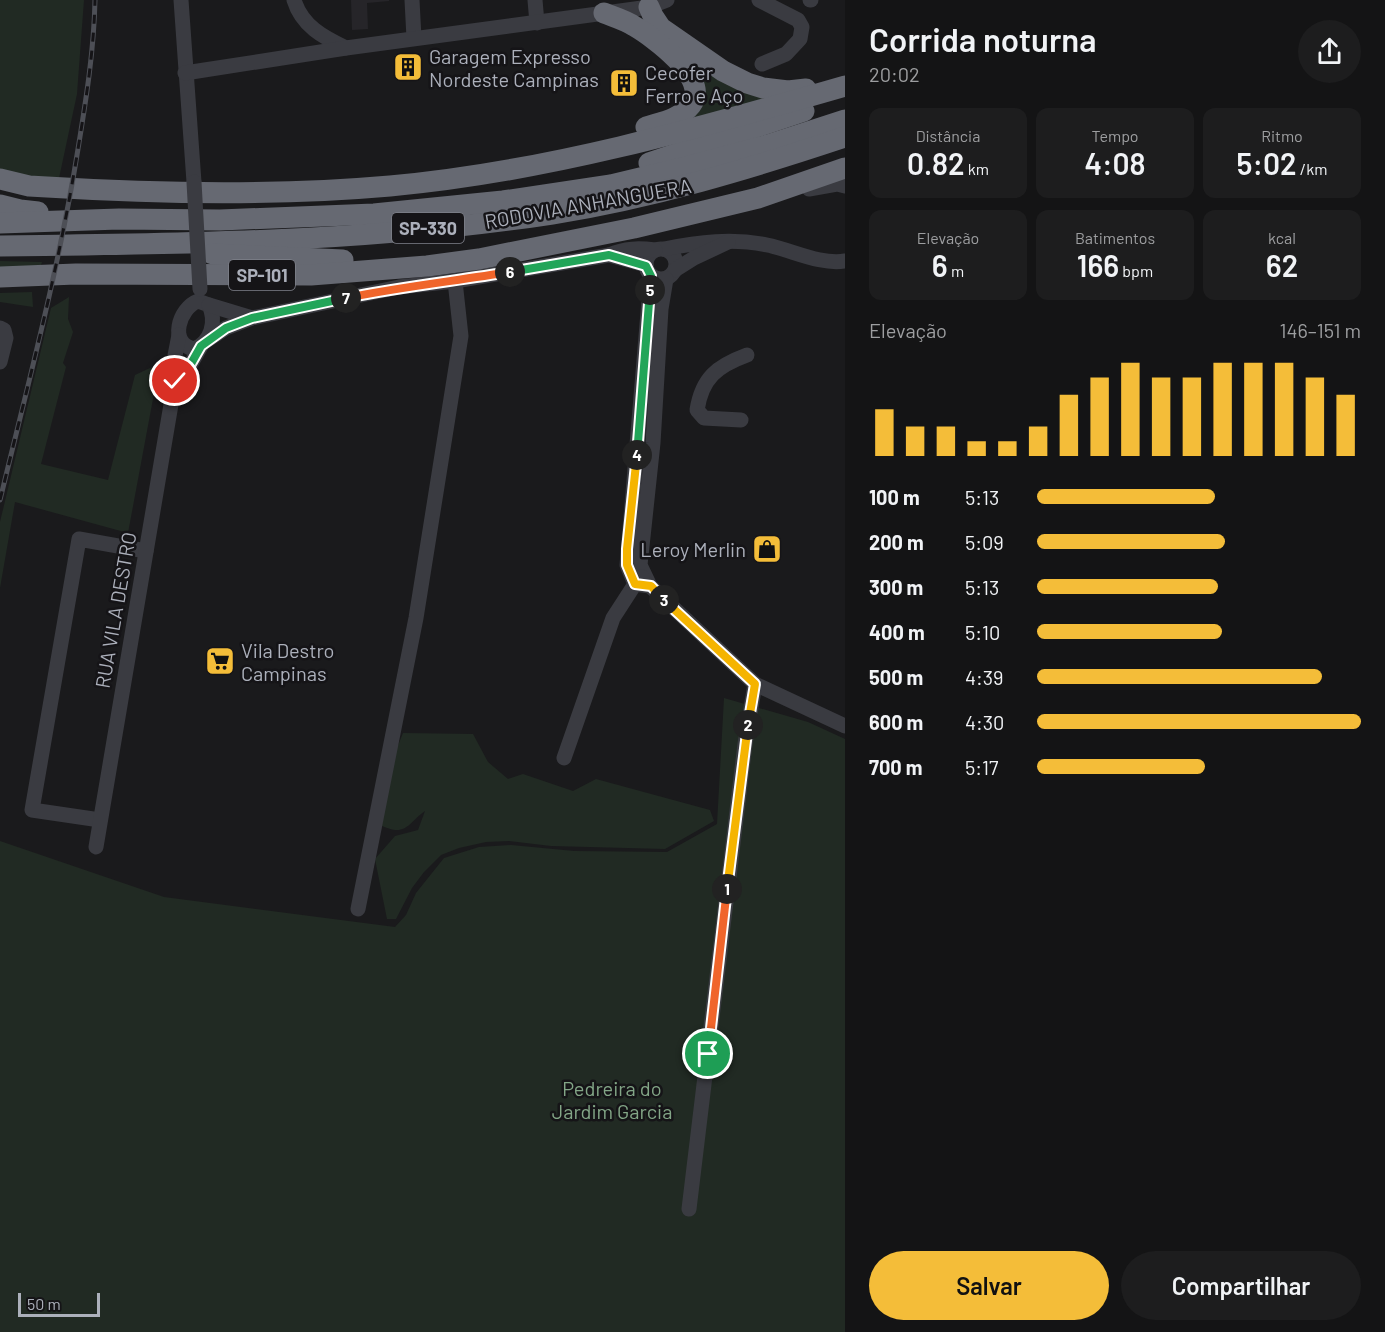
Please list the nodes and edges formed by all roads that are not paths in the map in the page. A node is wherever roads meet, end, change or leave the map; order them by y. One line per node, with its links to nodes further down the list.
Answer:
1 (181, 0): 12 (street)
2 (294, 0): 10 (street)
3 (412, 0): 9 (street)
4 (535, 0): 8 (street)
5 (759, 0): 11 (street)
6 (658, 3): 7 (street); 13 (highway)
7 (604, 13): 8 (street); 18 (highway)
8 (537, 23): 9 (street)
9 (414, 38): 10 (street)
10 (346, 48): 12 (street)
11 (762, 64)
12 (185, 73): 36 (street, bridge)
13 (845, 85): 18 (highway)
14 (845, 97): 22 (highway)
15 (845, 120): 22 (highway, RODOVIA ANHANGUERA / SP-330)
16 (845, 137): 27 (highway, RODOVIA ANHANGUERA / SP-330)
17 (845, 168): 21 (highway)
18 (507, 170): 19 (highway)
19 (0, 178)
20 (845, 186): 21 (street)
21 (758, 198): 29 (highway)
22 (503, 201): 24 (highway, RODOVIA ANHANGUERA / SP-330)
23 (0, 205): 24 (highway)
24 (119, 219): 25 (highway, RODOVIA ANHANGUERA / SP-330)
25 (0, 223)
26 (728, 242): 30 (street); 32 (street); 33 (street)
27 (108, 245): 28 (highway, RODOVIA ANHANGUERA / SP-330); 29 (highway)
28 (0, 246)
29 (523, 249): 34 (highway, SP-101)
30 (660, 250): 31 (street); 33 (street); 33 (street)
31 (609, 255): 33 (street); 35 (street)
32 (845, 261)
33 (660, 273): 46 (street)
34 (0, 277)
35 (456, 281): 37 (street); 52 (street)
36 (202, 298): 37 (street); 39 (street, RUA VILA DESTRO); 40 (street)
37 (252, 318): 40 (street)
38 (0, 328): 42 (street)
39 (178, 335): 40 (street); 43 (street, RUA VILA DESTRO)
40 (204, 344): 43 (street)
41 (747, 355): 44 (street)
42 (0, 362)
43 (175, 381): 45 (street, RUA VILA DESTRO)
44 (741, 420)
45 (146, 550): 50 (street, RUA VILA DESTRO); 50 (street)
46 (643, 582): 47 (street); 49 (street)
47 (755, 684): 48 (street); 53 (street)
48 (845, 726)
49 (564, 758)
50 (100, 820): 51 (street, RUA VILA DESTRO)
51 (96, 847)
52 (358, 909)
53 (689, 1209)

